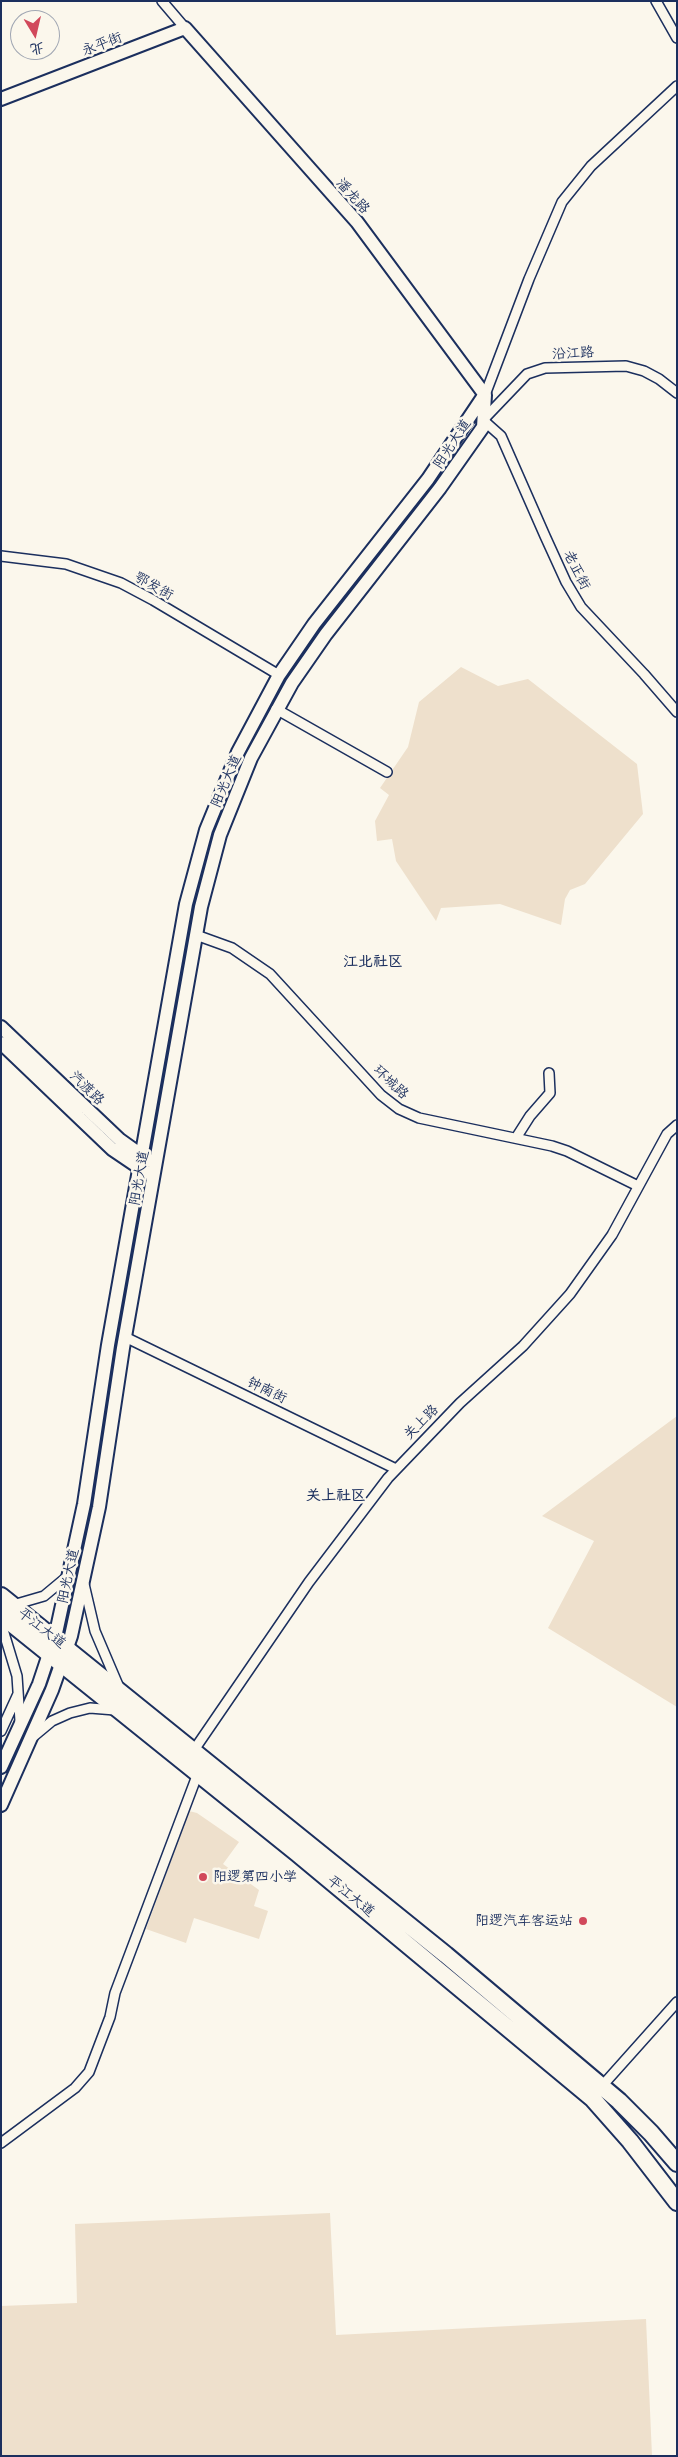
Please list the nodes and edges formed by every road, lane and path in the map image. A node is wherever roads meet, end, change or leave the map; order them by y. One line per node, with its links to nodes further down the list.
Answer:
1 (162, 1): 3 (street)
2 (656, 1): 4 (street)
3 (185, 28): 6 (street, 永平街); 8 (street, 潘龙路)
4 (677, 38)
5 (677, 86): 8 (street)
6 (1, 99)
7 (677, 393): 9 (street, 沿江路)
8 (485, 394): 9 (street, 阳光大道); 11 (street, 阳光大道)
9 (483, 420): 12 (street, 阳光大道); 13 (street, 老正街)
10 (1, 556): 11 (street, 鄂发街)
11 (279, 675): 21 (street, 阳光大道)
12 (276, 709): 14 (street); 15 (street, 阳光大道)
13 (677, 712)
14 (388, 772)
15 (196, 935): 20 (street, 环城路); 22 (street, 阳光大道)
16 (1, 1027): 21 (street, 汽渡路)
17 (1, 1043): 21 (street, 汽渡路)
18 (549, 1073): 20 (street)
19 (677, 1125): 23 (street, 关上路)
20 (516, 1138): 23 (street, 环城路)
21 (142, 1162): 22 (street, 汽渡路); 26 (street, 阳光大道)
22 (155, 1171): 24 (street, 阳光大道)
23 (638, 1186): 25 (street, 关上路)
24 (125, 1337): 25 (street, 钟南街); 27 (street, 阳光大道)
25 (396, 1469): 37 (street, 关上路)
26 (68, 1575): 28 (street); 30 (street, 阳光大道)
27 (83, 1578): 30 (street, 阳光大道); 32 (street)
28 (5, 1605): 30 (highway, 平江大道)
29 (1, 1623): 31 (street)
30 (59, 1651): 32 (highway, 平江大道); 33 (highway, 平江大道); 34 (street, 阳光大道); 36 (street, 阳光大道)
31 (19, 1691): 34 (street); 35 (street)
32 (122, 1692): 37 (highway, 平江大道)
33 (121, 1711): 36 (street); 39 (highway, 平江大道)
34 (20, 1726): 38 (street, 阳光大道)
35 (1, 1731)
36 (30, 1740): 40 (street, 阳光大道)
37 (194, 1750): 42 (highway, 平江大道)
38 (1, 1767)
39 (198, 1773): 43 (street); 45 (highway, 平江大道)
40 (1, 1805)
41 (677, 2002): 42 (street)
42 (602, 2086): 44 (highway, 平江大道)
43 (1, 2143)
44 (677, 2163)
45 (677, 2202)

